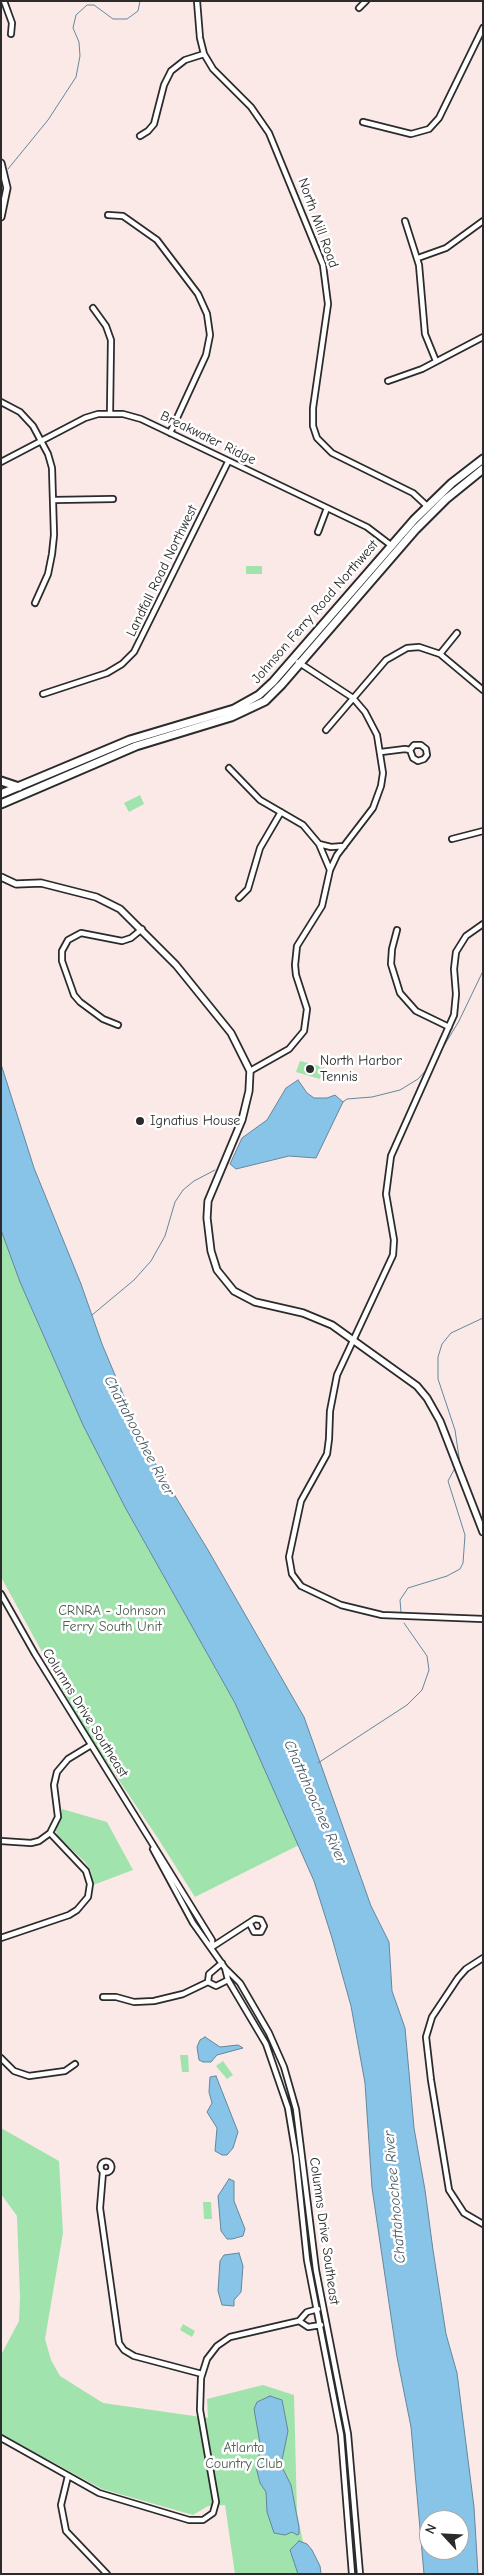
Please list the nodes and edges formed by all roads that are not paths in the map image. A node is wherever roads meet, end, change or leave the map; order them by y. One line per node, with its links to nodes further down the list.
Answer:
1 (4, 1): 6 (street)
2 (197, 1): 7 (street, North Mill Road)
3 (366, 1): 4 (street)
4 (359, 8)
5 (483, 28): 8 (street)
6 (11, 34)
7 (204, 54): 9 (street); 30 (street, North Mill Road)
8 (363, 122)
9 (140, 136)
10 (1, 163): 12 (street)
11 (108, 215): 22 (street)
12 (1, 217)
13 (405, 222): 15 (street)
14 (483, 222): 15 (street)
15 (418, 258): 18 (street)
16 (93, 308): 21 (street)
17 (483, 337): 18 (street)
18 (436, 361): 19 (street)
19 (388, 381)
20 (1, 402): 23 (street)
21 (110, 413): 22 (street, Breakwater Ridge); 23 (street, Breakwater Ridge)
22 (170, 433): 26 (street, Breakwater Ridge)
23 (41, 441): 25 (street, Breakwater Ridge); 29 (street)
24 (483, 459): 30 (main road, Johnson Ferry Road Northwest)
25 (1, 462)
26 (228, 462): 31 (street, Breakwater Ridge); 41 (street, Landfall Road Northwest)
27 (483, 469): 34 (main road, Johnson Ferry Road Northwest)
28 (113, 499): 29 (street)
29 (54, 500): 35 (street)
30 (427, 506): 33 (main road, Johnson Ferry Road Northwest)
31 (327, 508): 32 (street); 33 (street, Breakwater Ridge)
32 (318, 532)
33 (391, 545): 34 (street, Breakwater Ridge); 38 (main road, Johnson Ferry Road Northwest)
34 (397, 551): 39 (main road, Johnson Ferry Road Northwest)
35 (35, 603)
36 (457, 633): 37 (street)
37 (440, 654): 40 (street); 42 (street)
38 (294, 658): 39 (street); 48 (main road, Johnson Ferry Road Northwest)
39 (300, 664): 42 (street); 50 (main road, Johnson Ferry Road Northwest)
40 (483, 690)
41 (43, 694)
42 (353, 698): 43 (street); 45 (street)
43 (326, 730)
44 (410, 750): 45 (street)
45 (381, 752): 55 (street)
46 (229, 768): 51 (street)
47 (1, 781): 48 (main road)
48 (19, 787): 49 (main road, Johnson Ferry Road Northwest)
49 (1, 794)
50 (1, 804)
51 (280, 812): 54 (street); 58 (street)
52 (483, 832): 53 (street)
53 (452, 839)
54 (319, 844): 55 (street); 56 (street)
55 (344, 846): 56 (street)
56 (330, 870): 64 (street)
57 (1, 877): 60 (street)
58 (239, 898)
59 (483, 924): 63 (street)
60 (142, 929): 62 (street); 64 (street)
61 (397, 930): 63 (street)
62 (118, 1025)
63 (449, 1027): 65 (street)
64 (250, 1071): 65 (street)
65 (352, 1340): 66 (street); 68 (street)
66 (483, 1532)
67 (1, 1594): 69 (street, Columns Drive Southeast)
68 (483, 1619)
69 (91, 1745): 70 (street); 74 (street, Columns Drive Southeast)
70 (50, 1833): 71 (street); 73 (street)
71 (1, 1841)
72 (250, 1924): 74 (street)
73 (1, 1938)
74 (212, 1947): 76 (street, Columns Drive Southeast)
75 (483, 1958): 83 (street)
76 (224, 1966): 77 (street, Columns Drive Southeast); 78 (street); 84 (street, Columns Drive Southeast)
77 (228, 1980): 78 (street); 85 (street, Columns Drive Southeast)
78 (208, 1982): 79 (street)
79 (104, 1997)
80 (1, 2058): 81 (street)
81 (75, 2064)
82 (103, 2172): 89 (street)
83 (483, 2224)
84 (323, 2308): 85 (street); 87 (street, Columns Drive Southeast)
85 (317, 2310): 86 (street); 88 (street, Columns Drive Southeast)
86 (299, 2321): 88 (street); 89 (street)
87 (327, 2324): 88 (street); 94 (street, Columns Drive Southeast)
88 (320, 2326): 93 (street, Columns Drive Southeast)
89 (202, 2374): 91 (street)
90 (1, 2438): 91 (street)
91 (68, 2476): 92 (street)
92 (107, 2574)
93 (352, 2574)
94 (360, 2574)

